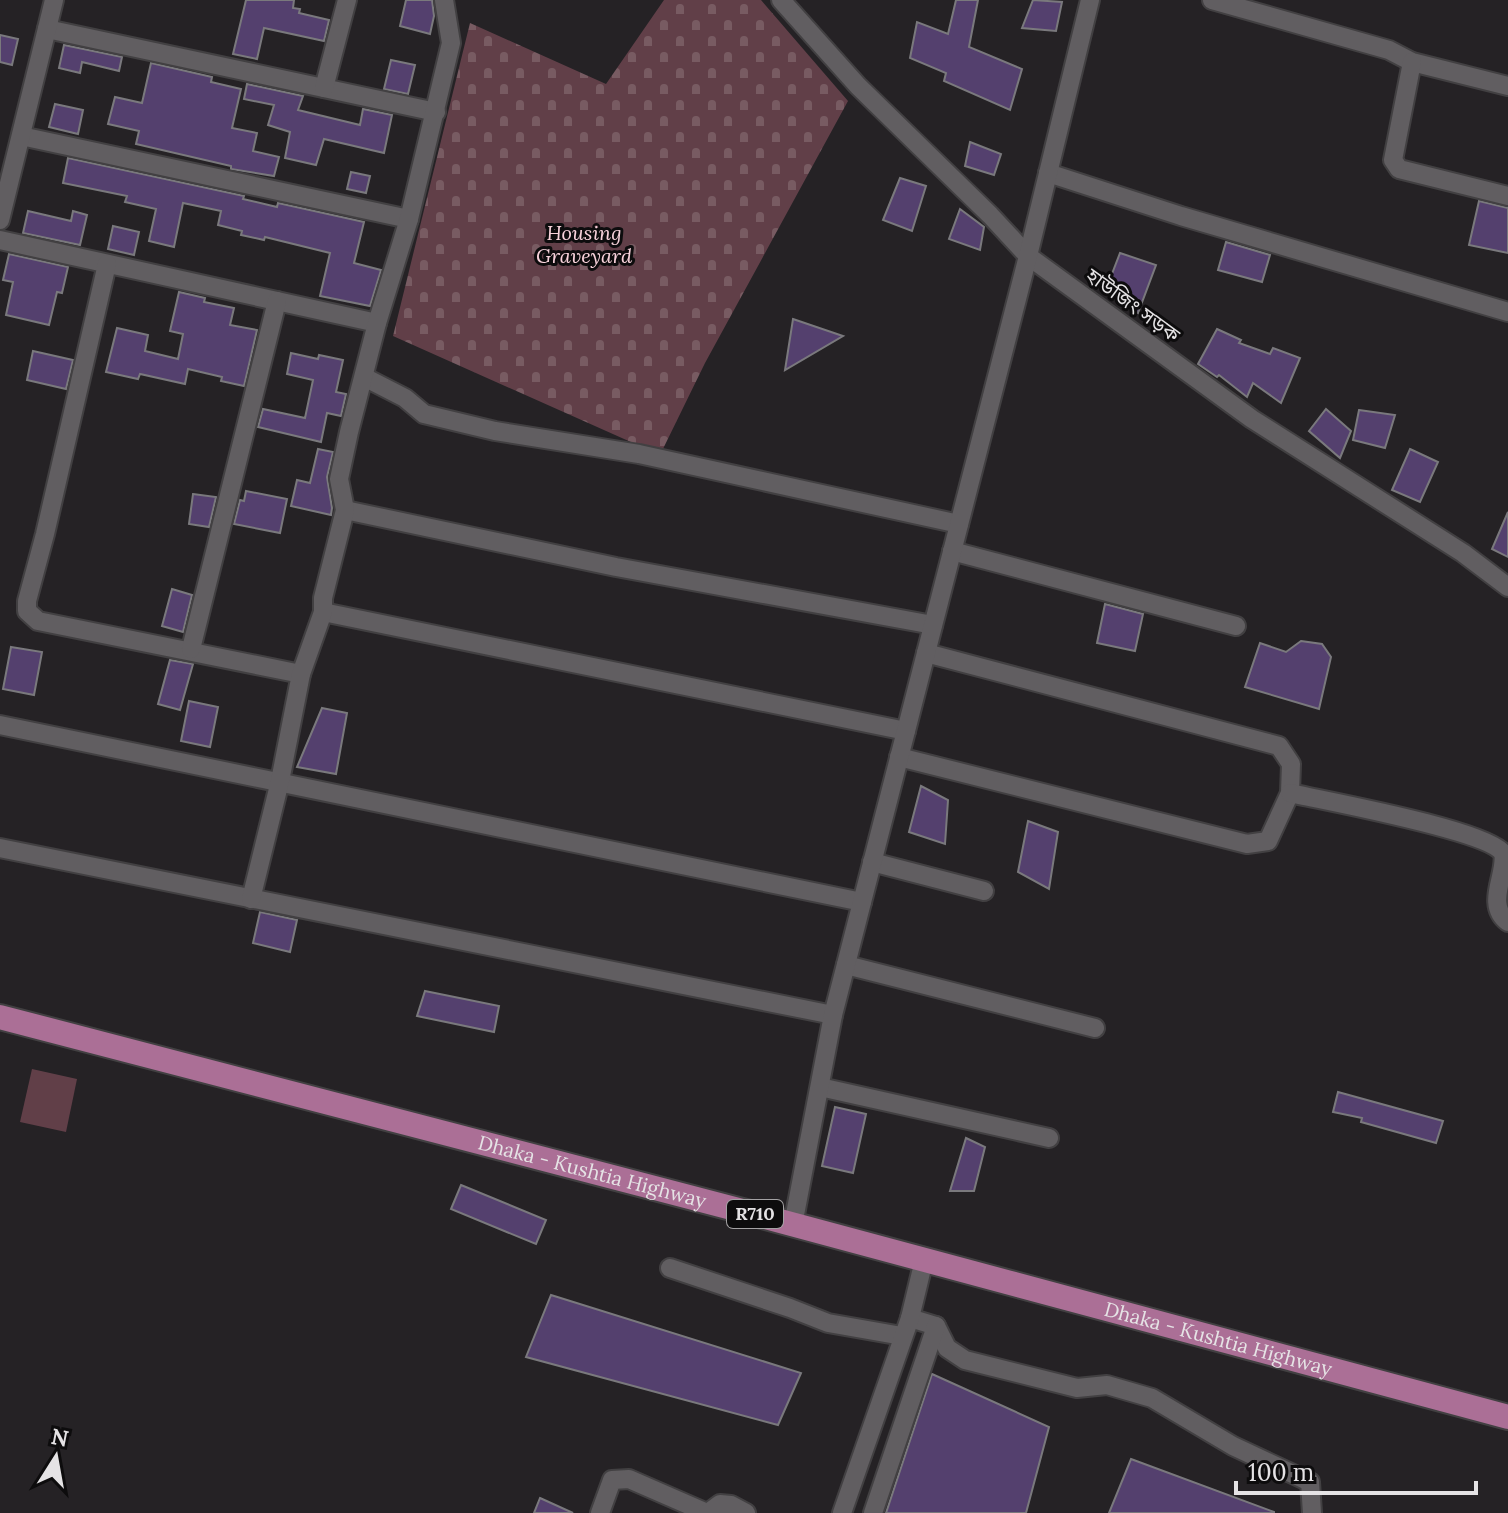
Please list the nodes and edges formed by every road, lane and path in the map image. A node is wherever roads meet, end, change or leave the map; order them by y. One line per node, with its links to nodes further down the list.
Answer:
1 (54, 0): 7 (street)
2 (347, 0): 10 (street)
3 (444, 0): 11 (street)
4 (781, 0): 18 (street, হাউজিং সড়ক)
5 (1090, 0): 13 (street)
6 (1212, 0): 8 (street)
7 (47, 29): 10 (street); 12 (street)
8 (1412, 62): 9 (street); 14 (street)
9 (1508, 86)
10 (324, 88): 11 (street)
11 (436, 112): 15 (street)
12 (21, 136): 15 (street); 16 (street)
13 (1048, 173): 18 (street); 21 (street)
14 (1508, 196)
15 (409, 219): 22 (street)
16 (0, 220)
17 (0, 240): 19 (street)
18 (1028, 256): 25 (street); 27 (street, হাউজিং সড়ক)
19 (107, 264): 20 (street); 31 (street)
20 (277, 301): 22 (street); 31 (street)
21 (1508, 312)
22 (377, 323): 23 (street)
23 (364, 377): 24 (street); 25 (street)
24 (345, 510): 28 (street); 29 (street)
25 (959, 524): 26 (street)
26 (952, 551): 29 (street); 30 (street)
27 (1508, 587)
28 (323, 612): 33 (street); 35 (street)
29 (933, 625): 32 (street)
30 (1236, 626)
31 (191, 649): 33 (street)
32 (926, 653): 35 (street); 38 (street)
33 (301, 674): 37 (street)
34 (0, 725): 37 (street)
35 (906, 731): 36 (street)
36 (899, 757): 38 (street); 40 (street)
37 (280, 781): 42 (street); 43 (street)
38 (1290, 793): 44 (street)
39 (0, 848): 42 (street)
40 (872, 862): 41 (street); 43 (street)
41 (984, 891)
42 (251, 899): 46 (street)
43 (862, 902): 45 (street)
44 (1508, 922)
45 (846, 965): 46 (street); 48 (street)
46 (833, 1015): 49 (street)
47 (0, 1017): 51 (main road, Dhaka - Kushtia Highway / R710)
48 (1095, 1028)
49 (820, 1087): 50 (street); 51 (street)
50 (1049, 1138)
51 (793, 1225): 52 (main road, Dhaka - Kushtia Highway / R710)
52 (924, 1260): 54 (street); 57 (main road, Dhaka - Kushtia Highway / R710)
53 (670, 1268): 56 (street)
54 (910, 1318): 55 (street); 56 (street)
55 (936, 1326): 62 (street); 63 (street)
56 (902, 1336): 61 (street)
57 (1508, 1417)
58 (600, 1513): 59 (street)
59 (708, 1513): 60 (street)
60 (746, 1513)
61 (842, 1513)
62 (873, 1513)
63 (1312, 1513)

